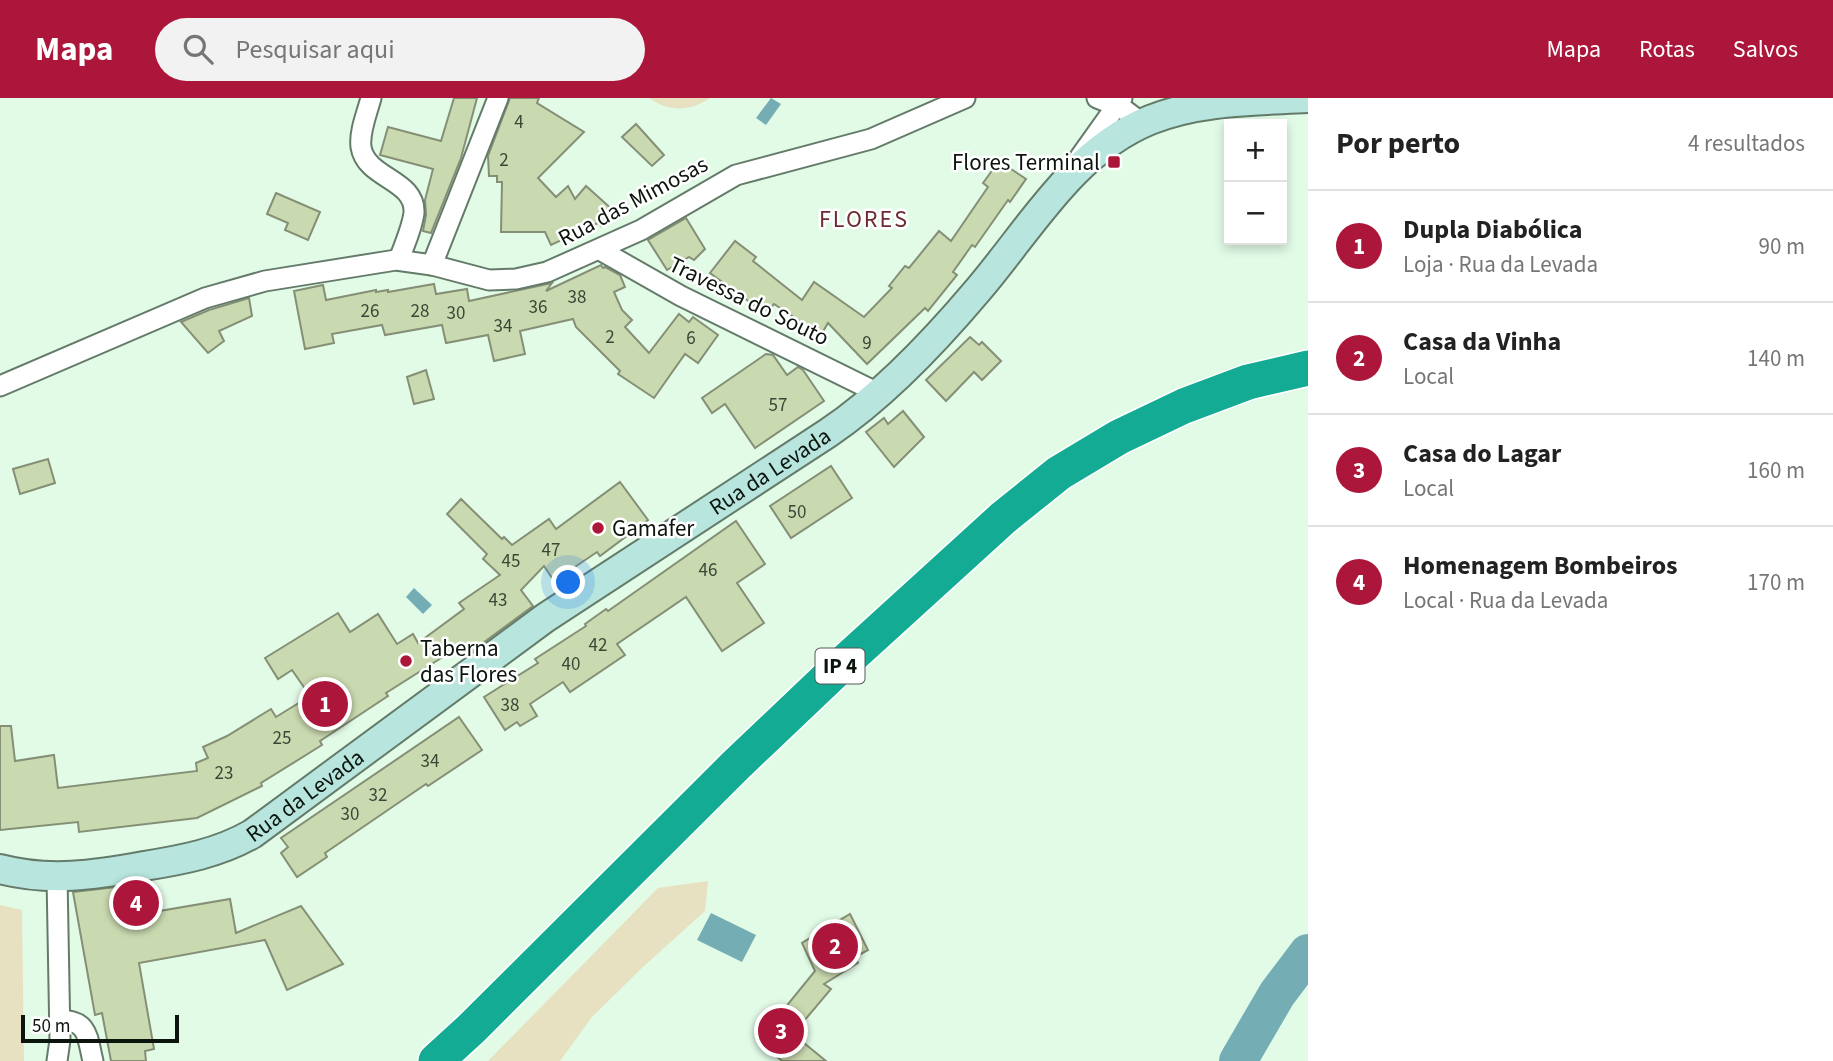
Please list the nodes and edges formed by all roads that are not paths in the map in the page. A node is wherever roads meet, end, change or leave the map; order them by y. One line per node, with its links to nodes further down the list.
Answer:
1 (371, 98): 10 (street)
2 (498, 98): 11 (street)
3 (965, 98): 9 (street, Rua das Mimosas)
4 (1097, 98): 6 (street)
5 (1308, 98): 7 (street, Rua da Levada)
6 (1119, 102): 7 (street); 8 (street)
7 (1142, 123): 8 (street, Rua da Levada)
8 (1049, 200): 15 (street, Rua da Levada)
9 (600, 250): 11 (street, Rua das Mimosas); 15 (street, Travessa do Souto)
10 (399, 260): 11 (street, Rua das Mimosas); 13 (street, Rua das Mimosas)
11 (432, 265)
12 (1308, 368): 21 (highway, IP 4)
13 (0, 386)
14 (1308, 387): 22 (highway, IP 4)
15 (878, 393): 17 (street, Rua da Levada)
16 (0, 869): 17 (street, Rua da Levada)
17 (57, 877): 18 (street)
18 (59, 1020): 19 (street); 20 (street)
19 (57, 1061)
20 (93, 1061)
21 (436, 1061)
22 (462, 1061)

